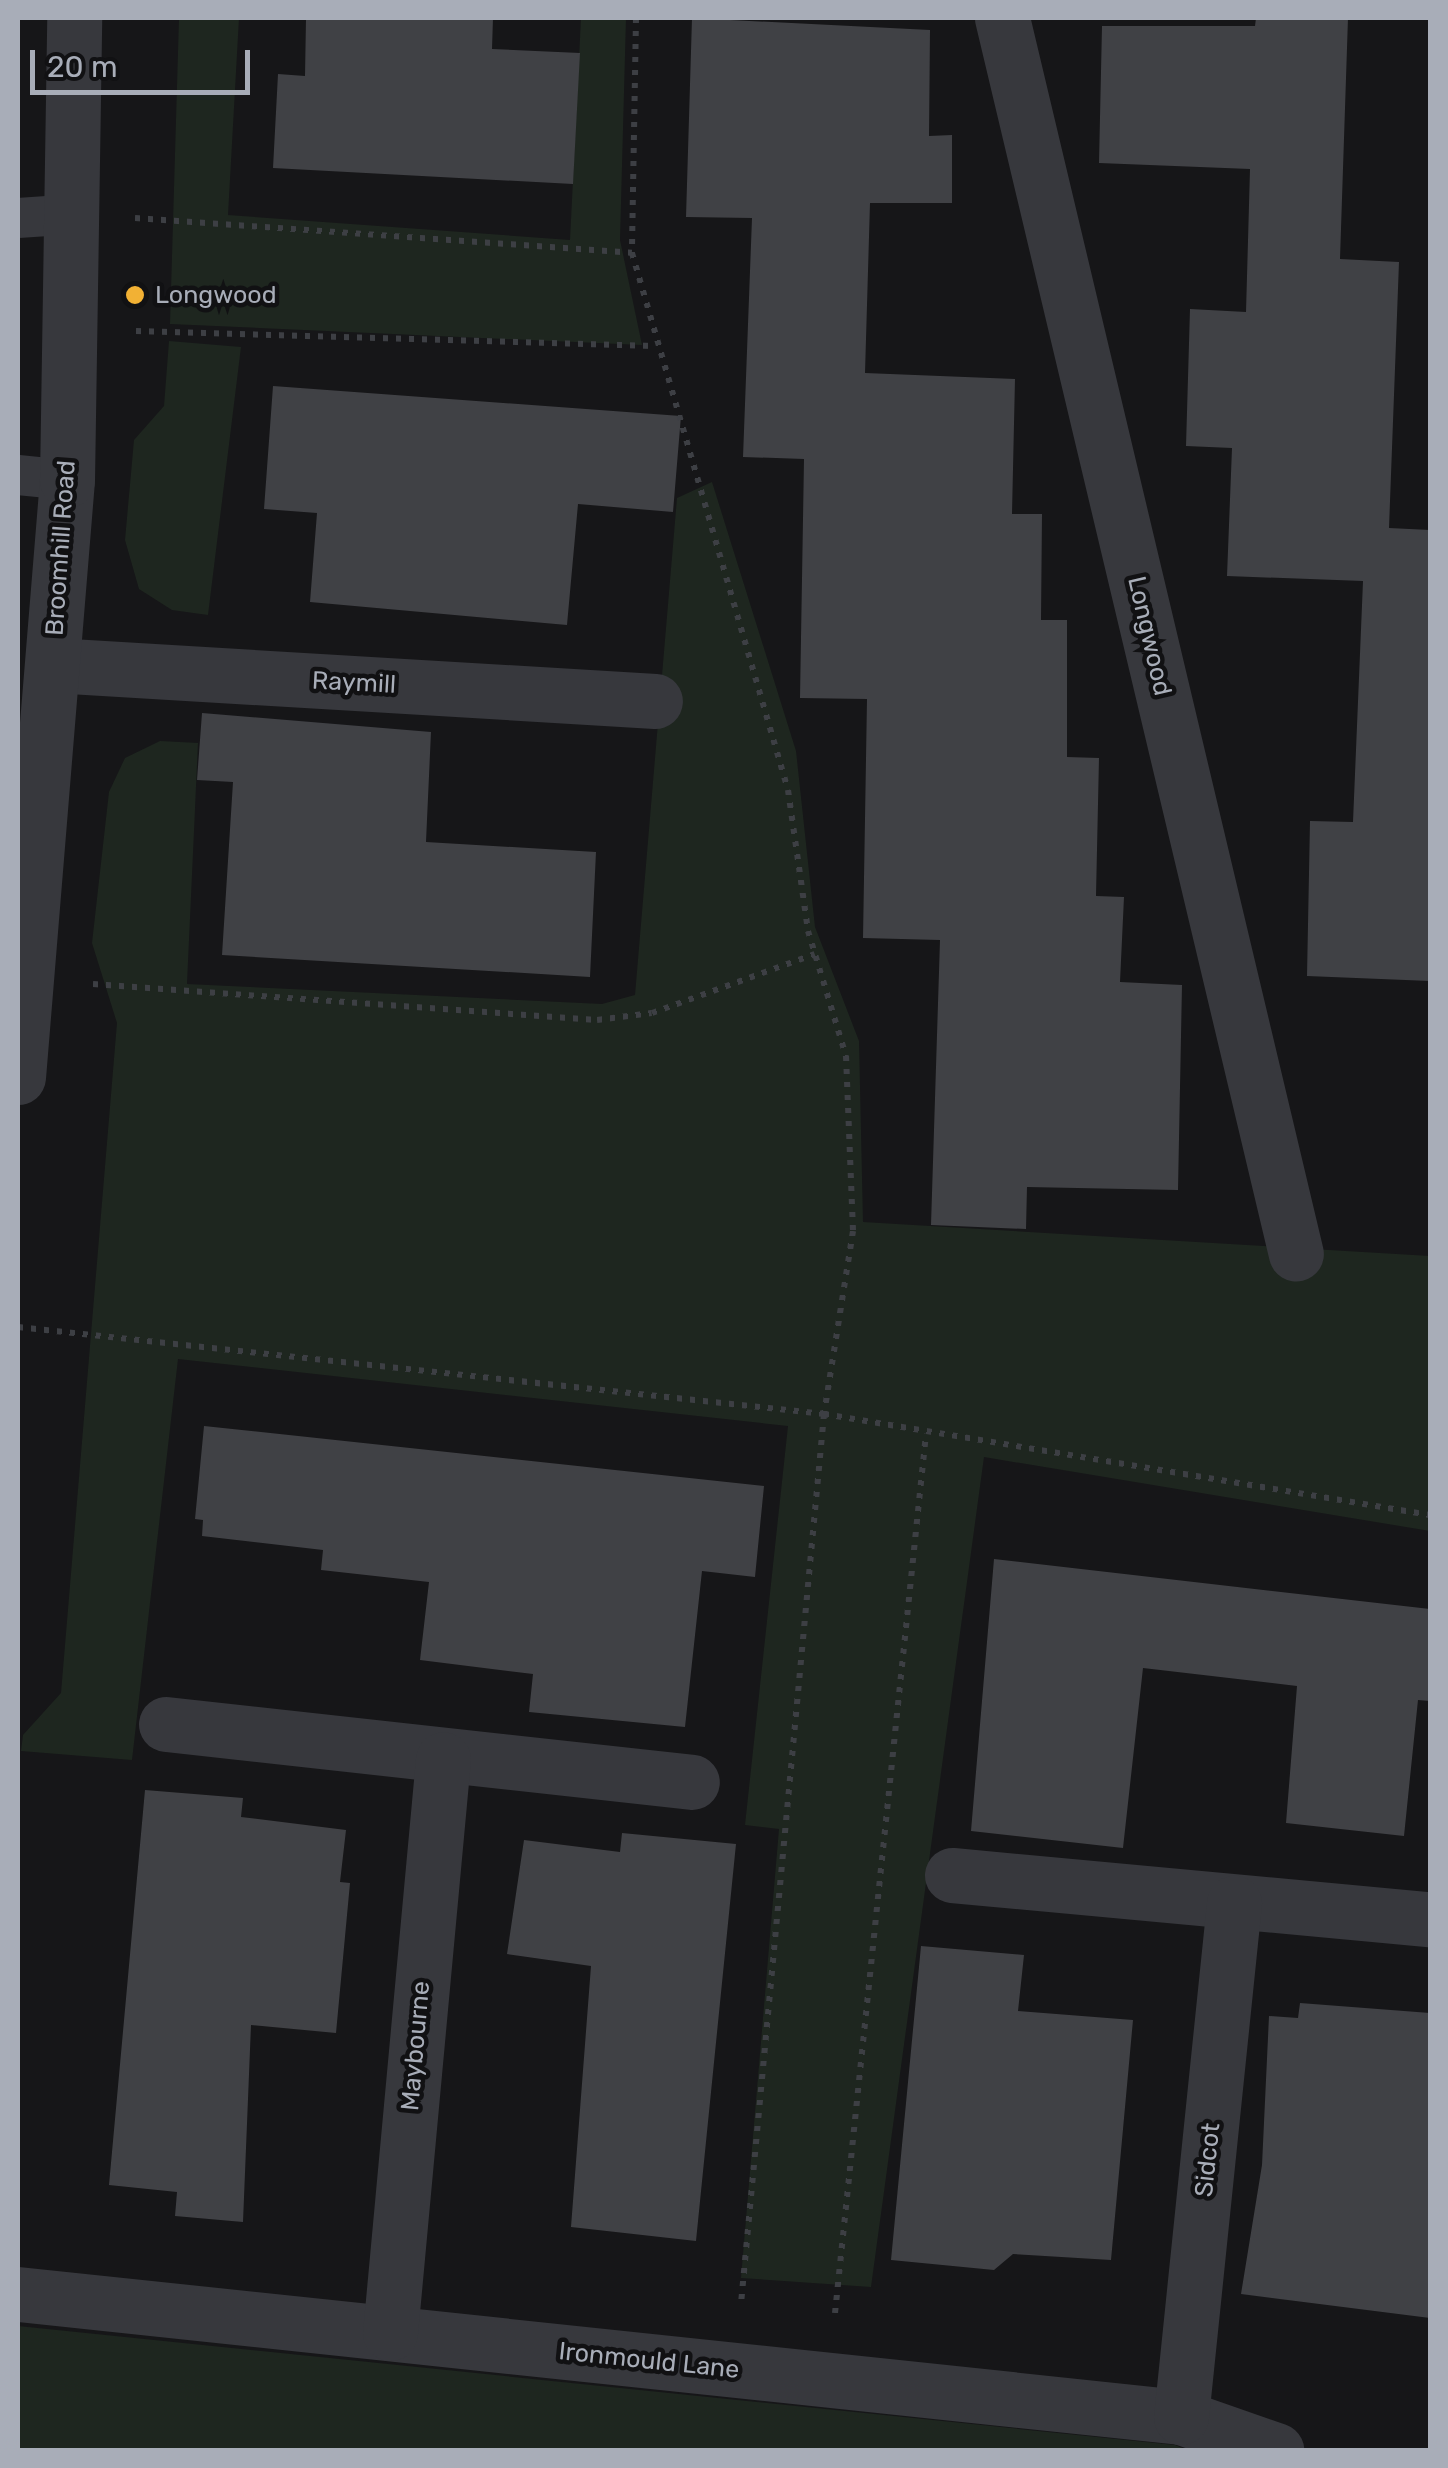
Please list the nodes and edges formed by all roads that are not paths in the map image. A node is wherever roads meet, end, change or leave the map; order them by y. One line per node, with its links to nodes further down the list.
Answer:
1 (74, 18): 3 (street, Broomhill Road)
2 (1002, 18): 9 (street, Longwood)
3 (77, 214): 4 (lane); 5 (street, Broomhill Road)
4 (18, 218)
5 (42, 478): 6 (street, Broomhill Road)
6 (53, 665): 7 (street, Raymill); 8 (street, Broomhill Road)
7 (655, 701)
8 (18, 1078)
9 (1296, 1254)
10 (166, 1724): 11 (street)
11 (442, 1759): 12 (street); 17 (street, Maybourne)
12 (692, 1782)
13 (952, 1875): 14 (street)
14 (1234, 1903): 15 (street); 18 (street, Sidcot)
15 (1430, 1919)
16 (18, 2294): 17 (street, Ironmould Lane)
17 (390, 2333): 18 (street, Ironmould Lane)
18 (1181, 2418): 19 (street, Ironmould Lane)
19 (1276, 2450)

